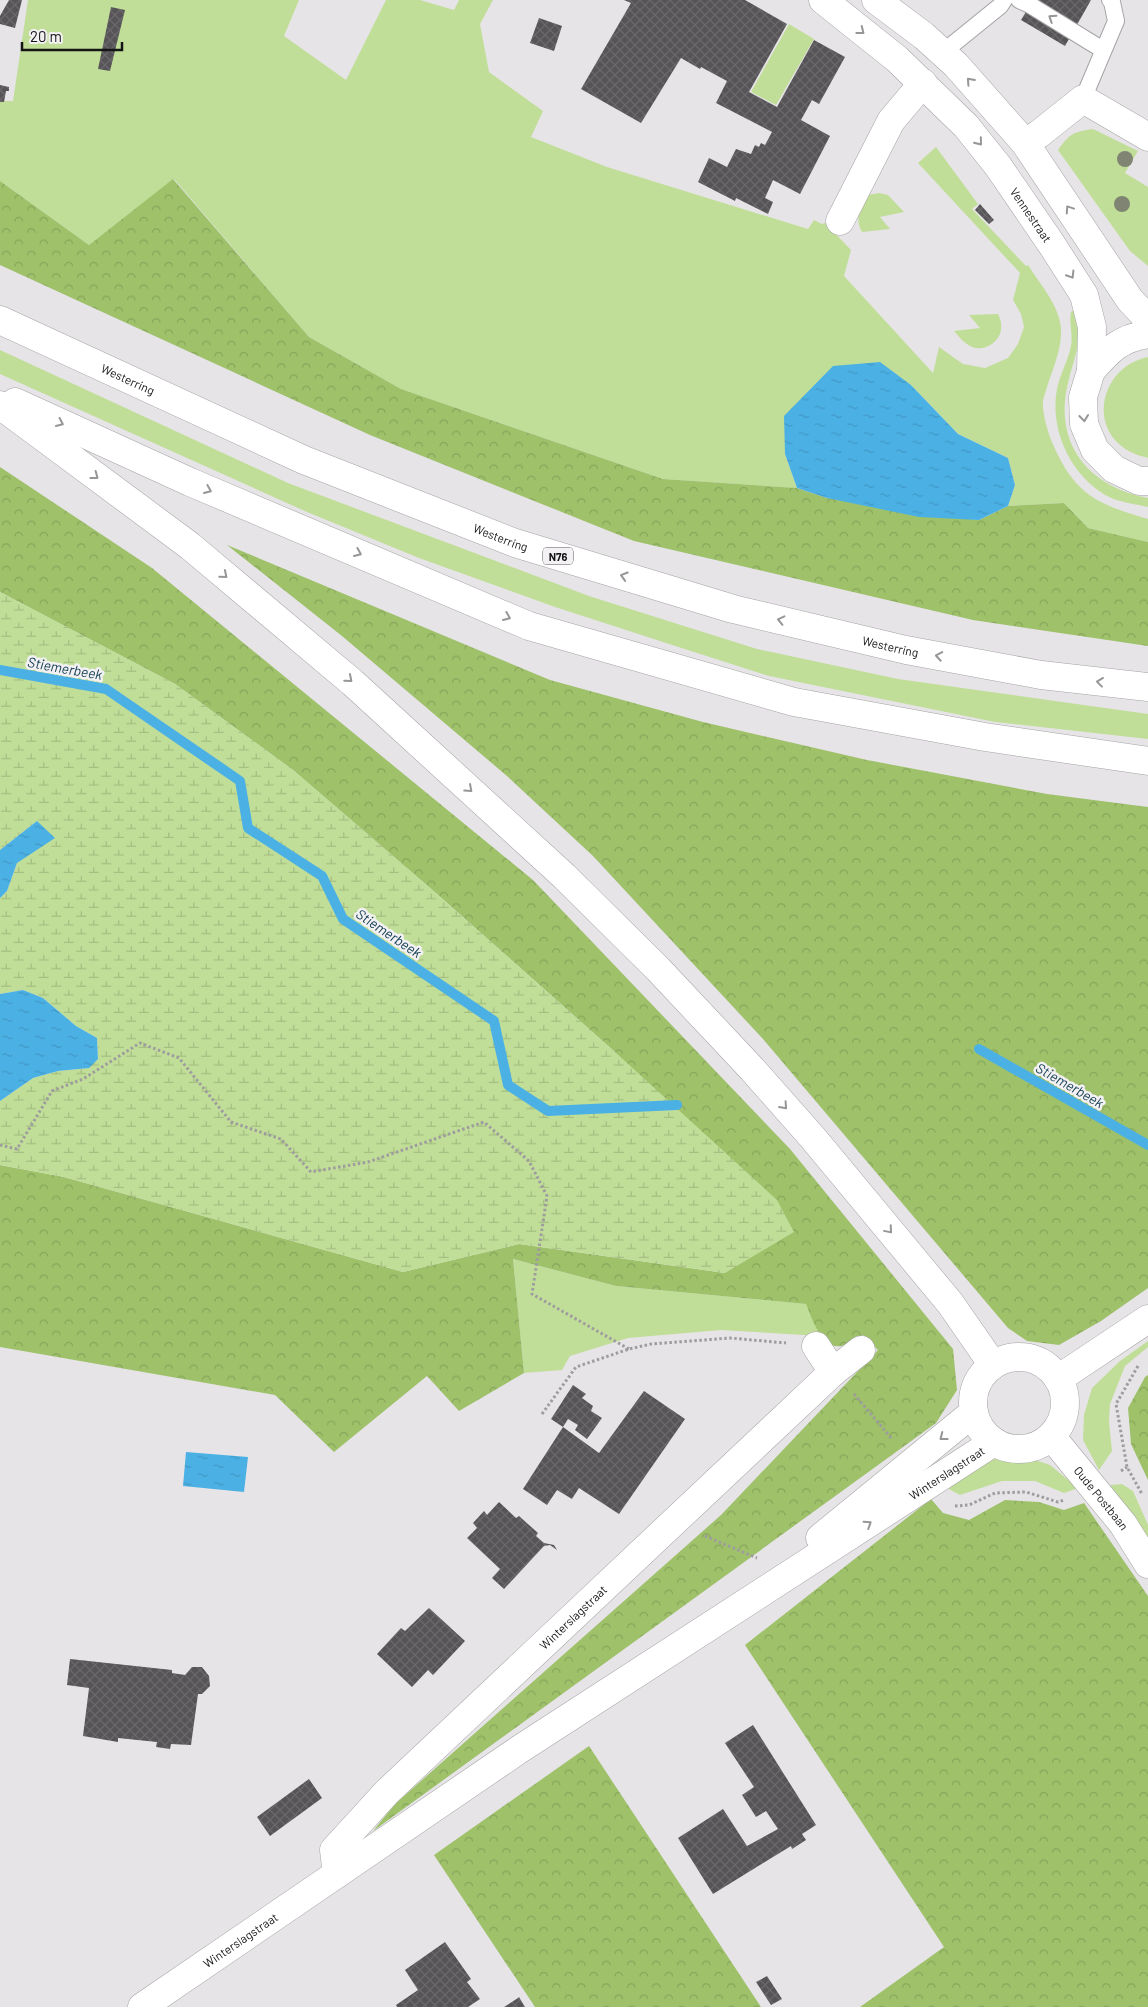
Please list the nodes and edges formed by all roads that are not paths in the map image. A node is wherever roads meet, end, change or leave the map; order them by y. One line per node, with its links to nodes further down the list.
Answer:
1 (823, 0): 8 (main road, Vennestraat, one-way to 8)
2 (876, 0): 7 (main road)
3 (1004, 0): 7 (lane)
4 (1019, 0): 6 (lane, one-way to 4)
5 (1110, 0): 6 (lane)
6 (1103, 50): 9 (lane)
7 (942, 52): 11 (main road, one-way to 7)
8 (923, 83): 12 (main road); 16 (main road, Vennestraat, one-way to 16)
9 (1083, 99): 10 (main road); 11 (main road)
10 (1148, 137)
11 (1024, 143): 13 (main road, one-way to 11)
12 (840, 221)
13 (1148, 319)
14 (0, 320): 20 (main road, Westerring / N76, one-way to 14)
15 (1148, 334): 16 (main road, Vennestraat)
16 (1091, 371): 19 (main road, Vennestraat, one-way to 19)
17 (0, 395): 21 (main road, one-way to 21)
18 (0, 405): 25 (main road, one-way to 25)
19 (1148, 482)
20 (1148, 687)
21 (1148, 761)
22 (1148, 1319): 27 (main road)
23 (816, 1346): 26 (main road)
24 (861, 1350): 26 (main road, Winterslagstraat)
25 (993, 1365): 27 (main road); 28 (main road)
26 (833, 1372): 33 (main road, Winterslagstraat)
27 (1058, 1379): 29 (main road)
28 (974, 1412): 30 (main road, Winterslagstraat); 32 (main road, Winterslagstraat, one-way to 32)
29 (1051, 1436): 30 (main road, Winterslagstraat); 31 (main road, Oude Postbaan)
30 (994, 1442): 32 (main road, Winterslagstraat, one-way to 30)
31 (1148, 1564)
32 (724, 1617): 33 (main road, Winterslagstraat)
33 (337, 1874): 34 (main road, Winterslagstraat)
34 (142, 2007)

